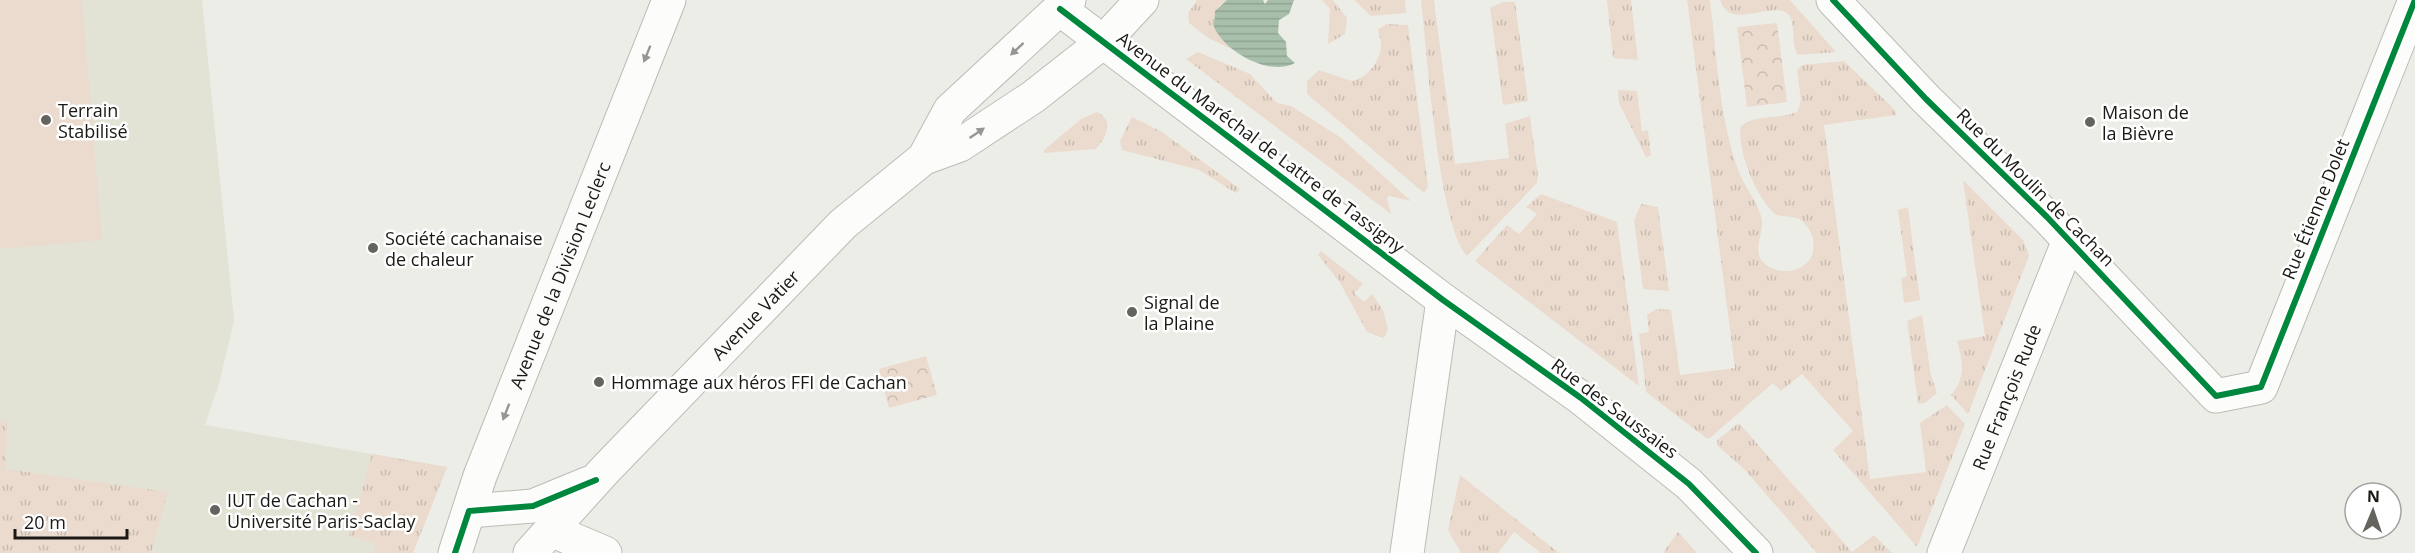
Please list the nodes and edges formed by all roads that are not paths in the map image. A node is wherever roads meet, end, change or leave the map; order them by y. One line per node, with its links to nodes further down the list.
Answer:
1 (669, 0): 12 (street, Avenue de la Division Leclerc, one-way to 12)
2 (1142, 0): 6 (street, Avenue Vatier)
3 (1833, 0): 8 (street, Rue du Moulin de Cachan)
4 (2415, 0): 10 (street, Rue Étienne Dolet)
5 (1065, 5): 6 (street, Avenue du Maréchal de Lattre de Tassigny); 7 (street, Avenue Vatier, one-way to 7)
6 (1103, 42): 7 (street, Avenue Vatier, one-way to 6); 9 (street, Avenue du Maréchal de Lattre de Tassigny)
7 (924, 158): 11 (street, Avenue Vatier)
8 (2069, 240): 10 (street, Rue du Moulin de Cachan); 18 (street, Rue François Rude)
9 (1443, 300): 16 (street); 17 (street, Rue des Saussaies)
10 (2217, 396)
11 (596, 480): 12 (street, Avenue Vatier); 13 (street, Avenue Vatier)
12 (469, 511): 14 (street, Avenue de la Division Leclerc)
13 (541, 542): 15 (street)
14 (455, 553)
15 (605, 553)
16 (1407, 553)
17 (1756, 553)
18 (1944, 553)

